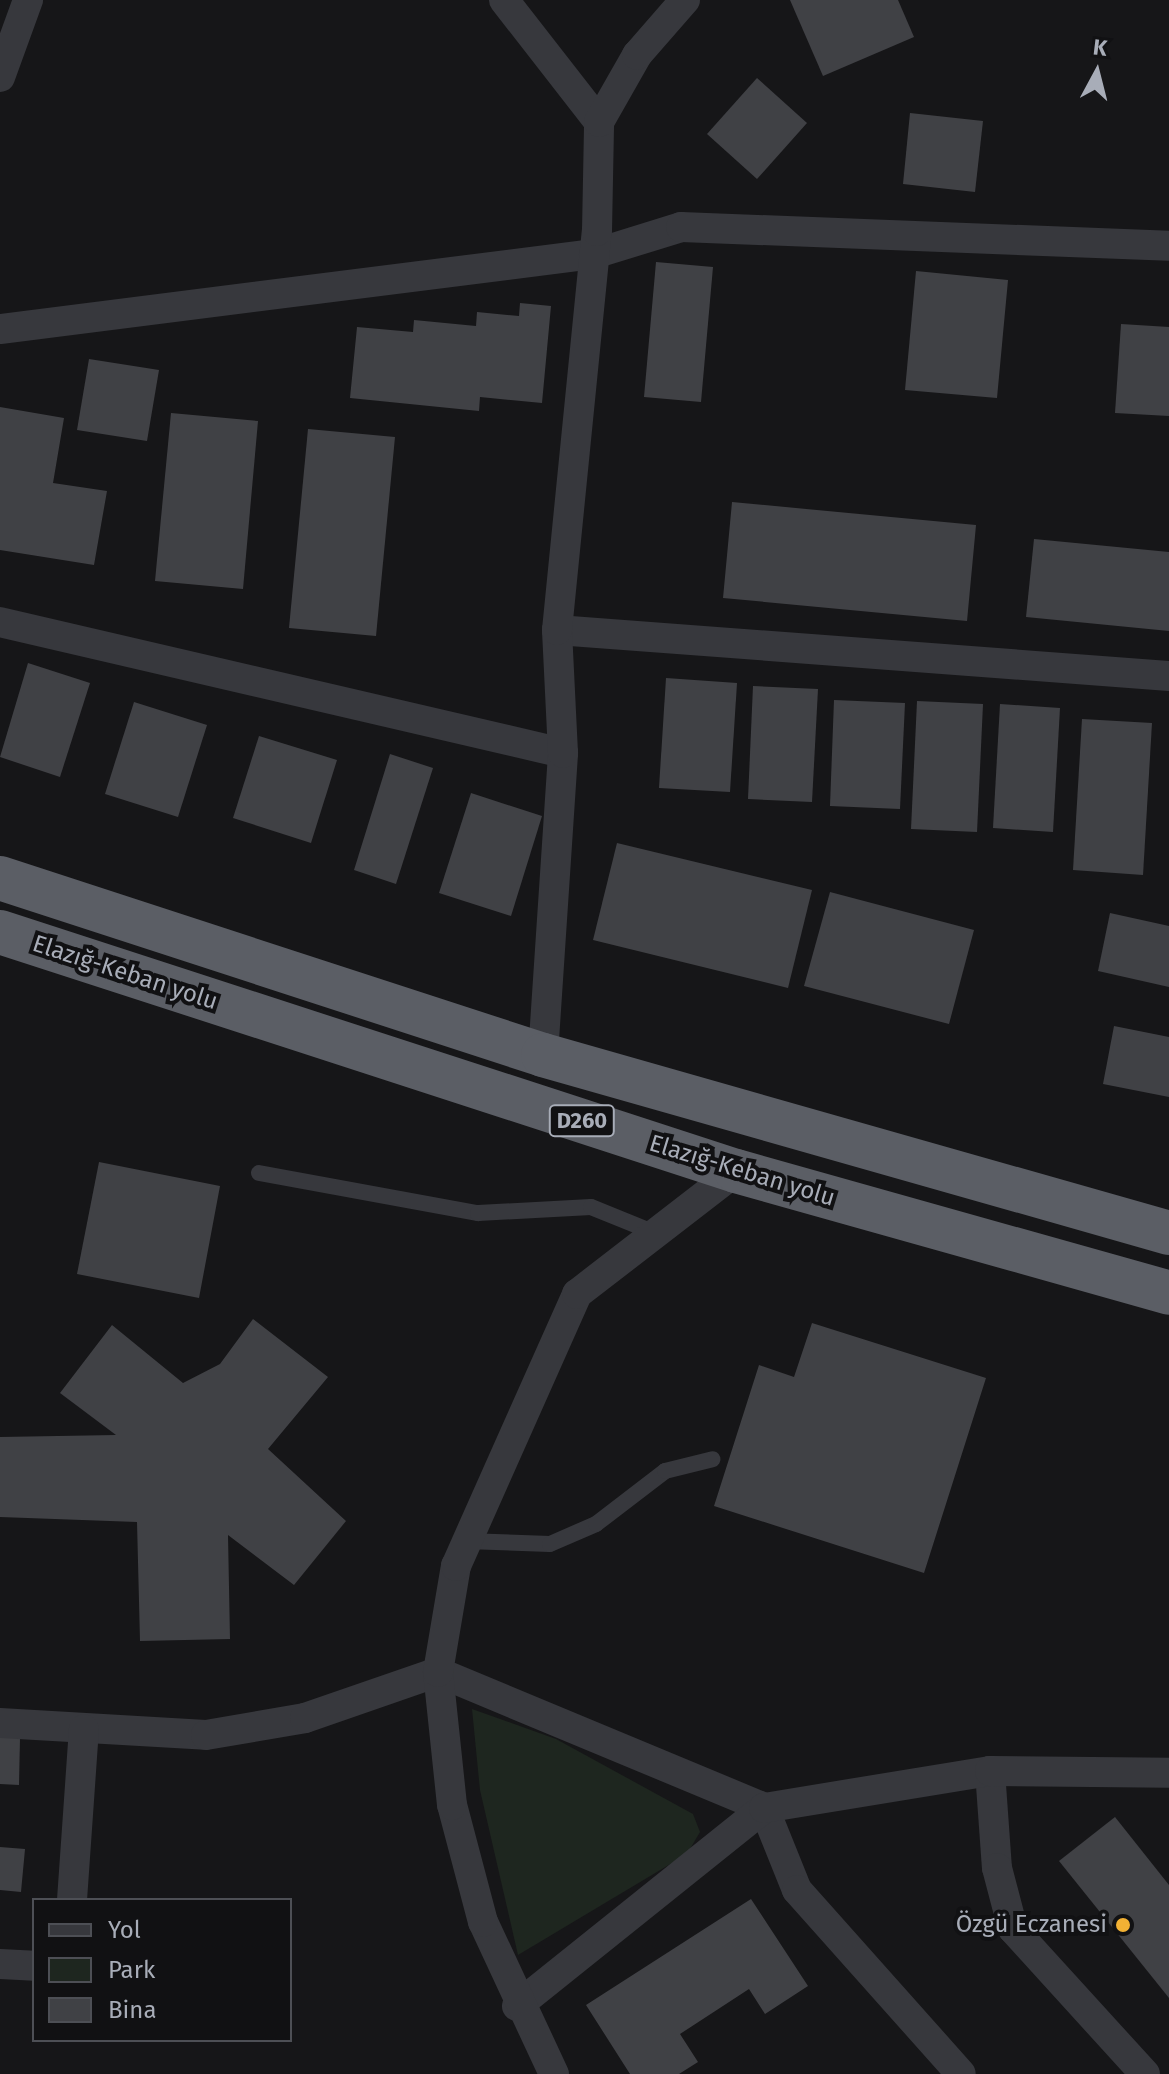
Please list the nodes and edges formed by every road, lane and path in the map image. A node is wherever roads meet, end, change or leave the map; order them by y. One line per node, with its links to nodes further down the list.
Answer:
1 (28, 0): 4 (street)
2 (504, 0): 5 (street)
3 (685, 0): 5 (street)
4 (0, 77)
5 (599, 122): 7 (street)
6 (1169, 246): 7 (street)
7 (594, 254): 8 (street); 10 (street)
8 (0, 329)
9 (0, 622): 12 (street)
10 (557, 630): 11 (street); 12 (street)
11 (1169, 676)
12 (563, 753): 15 (street)
13 (0, 878): 15 (highway, Elazığ-Keban yolu / D260)
14 (0, 932): 16 (highway, Elazığ-Keban yolu / D260)
15 (543, 1055): 19 (highway, Elazığ-Keban yolu / D260)
16 (736, 1171): 18 (street); 20 (highway, Elazığ-Keban yolu / D260)
17 (259, 1173): 18 (lane)
18 (655, 1233): 22 (street)
19 (1169, 1233)
20 (1169, 1293)
21 (713, 1459): 22 (lane)
22 (466, 1541): 23 (street)
23 (438, 1672): 25 (street); 28 (street); 32 (street)
24 (0, 1723): 25 (street)
25 (84, 1729): 29 (street)
26 (990, 1771): 27 (street); 28 (street); 35 (street)
27 (1169, 1773)
28 (764, 1808): 32 (street); 34 (street)
29 (72, 1898)
30 (0, 1964): 31 (street)
31 (32, 1966)
32 (517, 2006): 33 (street)
33 (554, 2074)
34 (961, 2074)
35 (1145, 2074)

